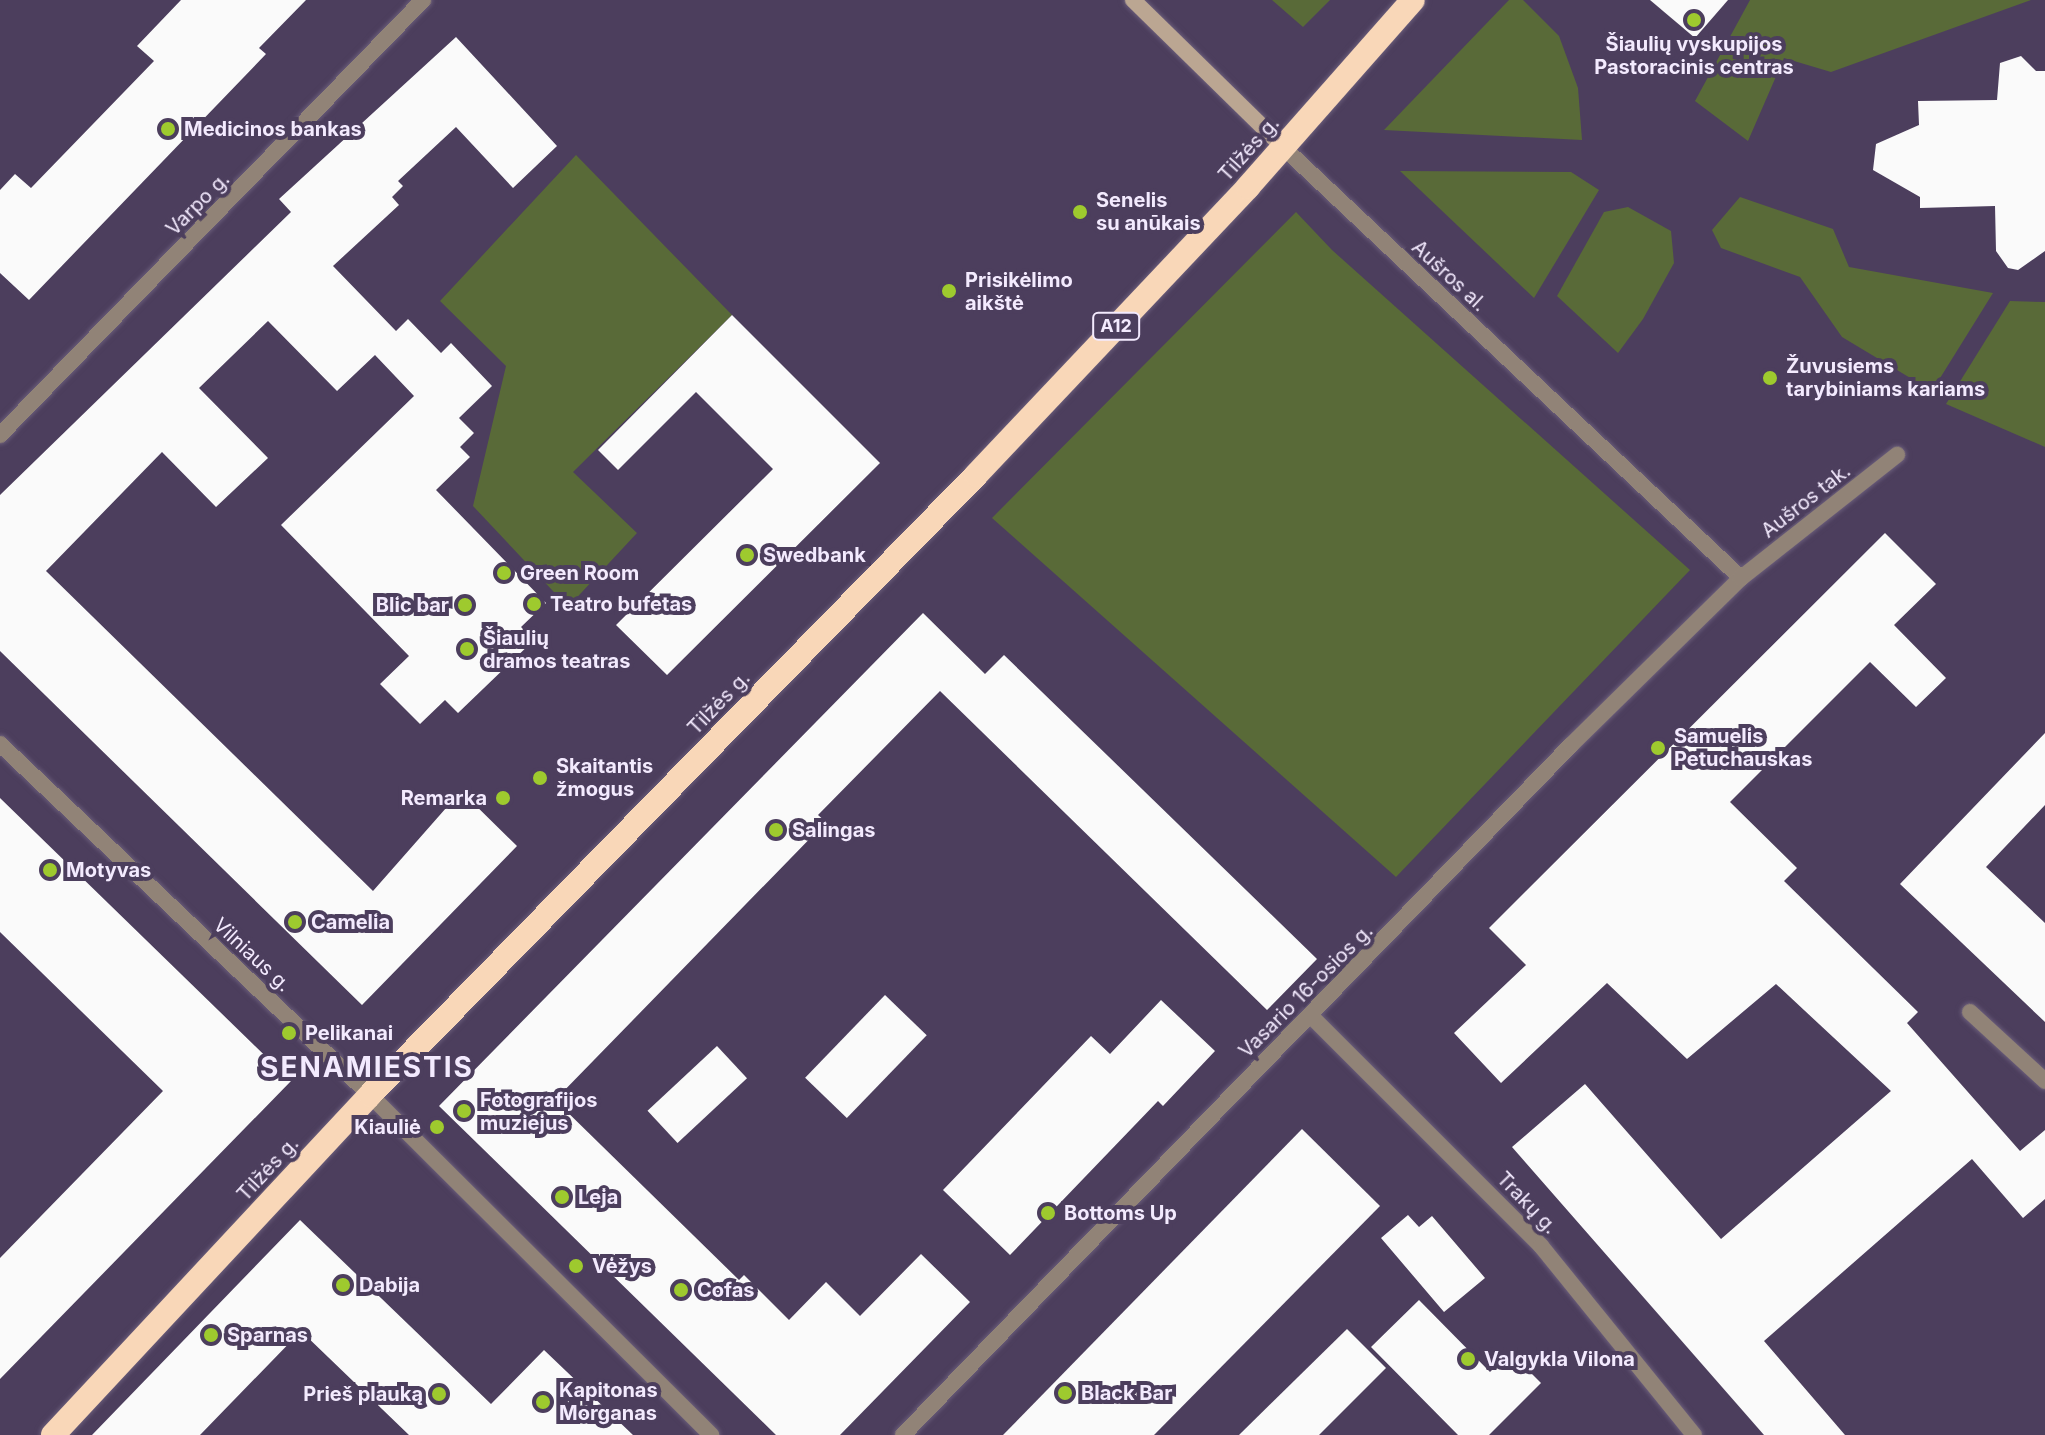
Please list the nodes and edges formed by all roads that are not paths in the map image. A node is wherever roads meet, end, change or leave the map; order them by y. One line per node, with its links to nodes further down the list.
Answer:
1 (423, 0): 5 (street, Varpo g.)
2 (1133, 0): 4 (main road, Aušros al.)
3 (1413, 0): 4 (highway, Tilžės g. / A12)
4 (1283, 147): 7 (street, Aušros al.); 12 (highway, Tilžės g. / A12)
5 (0, 435)
6 (1897, 455): 7 (street, Aušros tak.)
7 (1741, 578): 10 (street, Vasario 16-osios g.)
8 (0, 744): 12 (street, Vilniaus g.)
9 (1970, 1012): 11 (street)
10 (1311, 1016): 15 (street, Vasario 16-osios g.); 16 (street, Trakų g.)
11 (2045, 1081)
12 (370, 1095): 13 (highway, Tilžės g. / A12); 14 (street, Vilniaus g.)
13 (53, 1435)
14 (711, 1435)
15 (903, 1435)
16 (1694, 1435)

